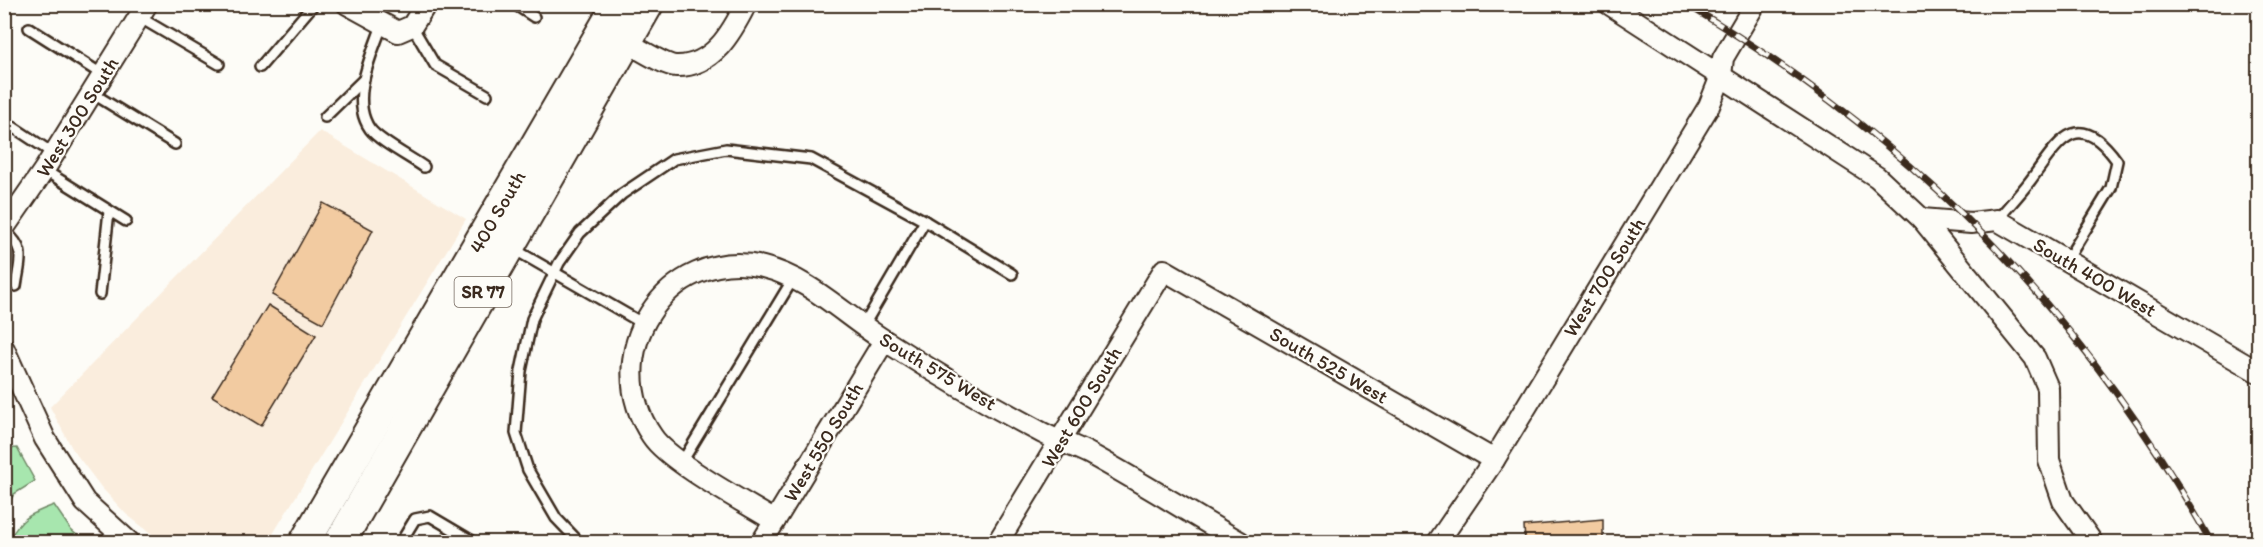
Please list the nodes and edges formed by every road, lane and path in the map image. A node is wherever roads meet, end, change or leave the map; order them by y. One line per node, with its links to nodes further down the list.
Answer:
1 (314, 4): 15 (lane)
2 (347, 4): 13 (street)
3 (426, 4): 13 (street)
4 (514, 4): 10 (lane)
5 (648, 4): 11 (main road, 400 South / SR 77)
6 (746, 4): 11 (street)
7 (1609, 4): 17 (street)
8 (1755, 4): 17 (street, West 700 South)
9 (143, 11): 14 (lane); 16 (street, West 300 South)
10 (534, 17)
11 (616, 25): 32 (main road, 400 South / SR 77); 51 (main road, 400 South / SR 77)
12 (29, 28): 16 (lane)
13 (398, 28): 18 (lane); 20 (lane)
14 (219, 64)
15 (260, 67)
16 (103, 75): 19 (street, West 300 South)
17 (1720, 76): 27 (street); 46 (street, West 700 South)
18 (365, 78): 21 (lane); 25 (lane)
19 (92, 93): 23 (lane); 24 (street, West 300 South)
20 (487, 95)
21 (325, 117)
22 (4, 121): 24 (lane)
23 (174, 144)
24 (49, 162): 26 (lane); 31 (street, West 300 South)
25 (424, 167)
26 (109, 211): 29 (lane); 39 (lane)
27 (1922, 219): 28 (street); 59 (street)
28 (1997, 220): 33 (street, South 400 West); 33 (lane)
29 (126, 221)
30 (926, 222): 35 (lane); 36 (lane); 41 (lane)
31 (4, 229): 38 (lane)
32 (509, 247): 35 (lane); 52 (main road, 400 South / SR 77)
33 (2067, 260): 44 (street, South 400 West)
34 (1164, 270): 45 (street, West 600 South); 46 (street, South 525 West)
35 (553, 273): 40 (lane); 55 (lane)
36 (1012, 274)
37 (794, 279): 40 (street, South 575 West); 41 (street, South 575 West); 47 (lane)
38 (16, 286)
39 (100, 294)
40 (642, 323): 47 (street)
41 (864, 325): 42 (street, South 575 West)
42 (884, 341): 45 (street, South 575 West); 48 (street, West 550 South)
43 (4, 349): 50 (street)
44 (2259, 372)
45 (1061, 441): 49 (street, South 575 West); 57 (street, West 600 South)
46 (1494, 460): 58 (street, West 700 South)
47 (682, 462): 48 (street)
48 (775, 521): 56 (street, West 550 South)
49 (1228, 540)
50 (129, 543)
51 (305, 543)
52 (340, 543)
53 (401, 543): 54 (lane)
54 (474, 543)
55 (579, 543)
56 (762, 543)
57 (998, 543)
58 (1438, 543)
59 (2092, 543)

